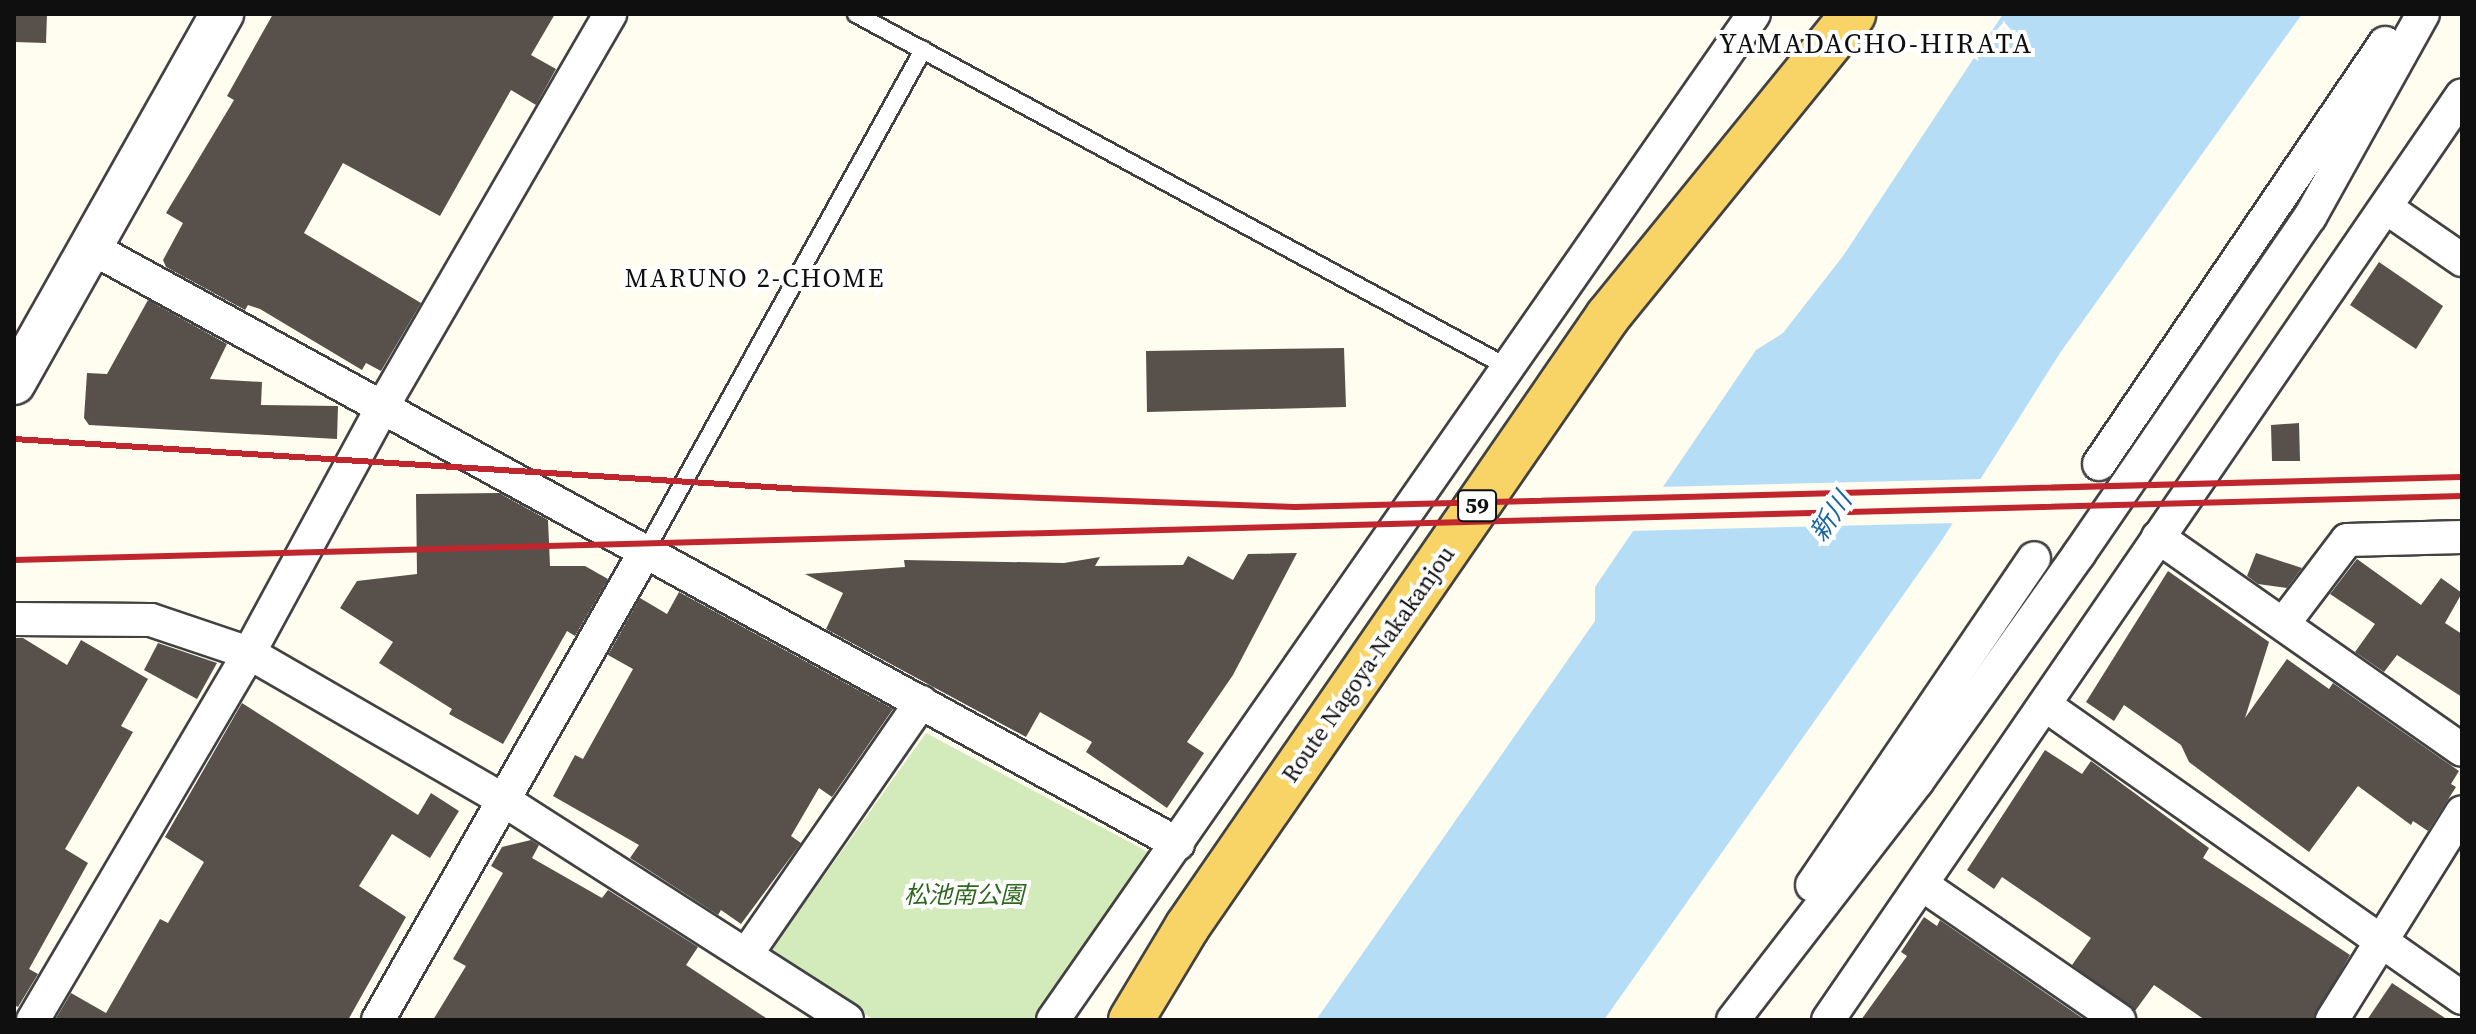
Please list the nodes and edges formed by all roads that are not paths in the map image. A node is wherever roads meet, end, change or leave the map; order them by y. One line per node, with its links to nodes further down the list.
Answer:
1 (222, 14): 11 (street)
2 (610, 14): 15 (street)
3 (856, 14): 8 (lane)
4 (1754, 14): 13 (street)
5 (1853, 14): 38 (main road, Route Nagoya-Nakakanjou / 59)
6 (2405, 14): 16 (street)
7 (2423, 14): 40 (street)
8 (923, 50): 13 (lane); 19 (lane)
9 (2462, 95): 10 (street)
10 (2388, 209): 12 (street); 17 (street)
11 (90, 247): 14 (street); 15 (street)
12 (2462, 260)
13 (1509, 368): 29 (street)
14 (16, 374)
15 (383, 406): 19 (street); 23 (street)
16 (2099, 464)
17 (2158, 537): 22 (street); 25 (street)
18 (2462, 537): 22 (street)
19 (646, 550): 24 (street); 27 (street)
20 (2034, 558): 39 (street)
21 (14, 619): 23 (street)
22 (2284, 623): 26 (street)
23 (249, 653): 27 (street); 34 (street)
24 (921, 702): 29 (street); 32 (street)
25 (2045, 705): 30 (street); 31 (street)
26 (2462, 750)
27 (505, 801): 32 (street); 35 (street)
28 (2462, 812): 31 (street)
29 (1178, 844): 37 (street)
30 (1924, 886): 41 (street); 42 (street)
31 (2383, 941): 33 (street); 43 (street)
32 (746, 955): 36 (street)
33 (2462, 998)
34 (33, 1020)
35 (378, 1020)
36 (847, 1020)
37 (1053, 1020)
38 (1131, 1020)
39 (1721, 1020)
40 (1733, 1020)
41 (1828, 1020)
42 (2119, 1020)
43 (2332, 1020)

